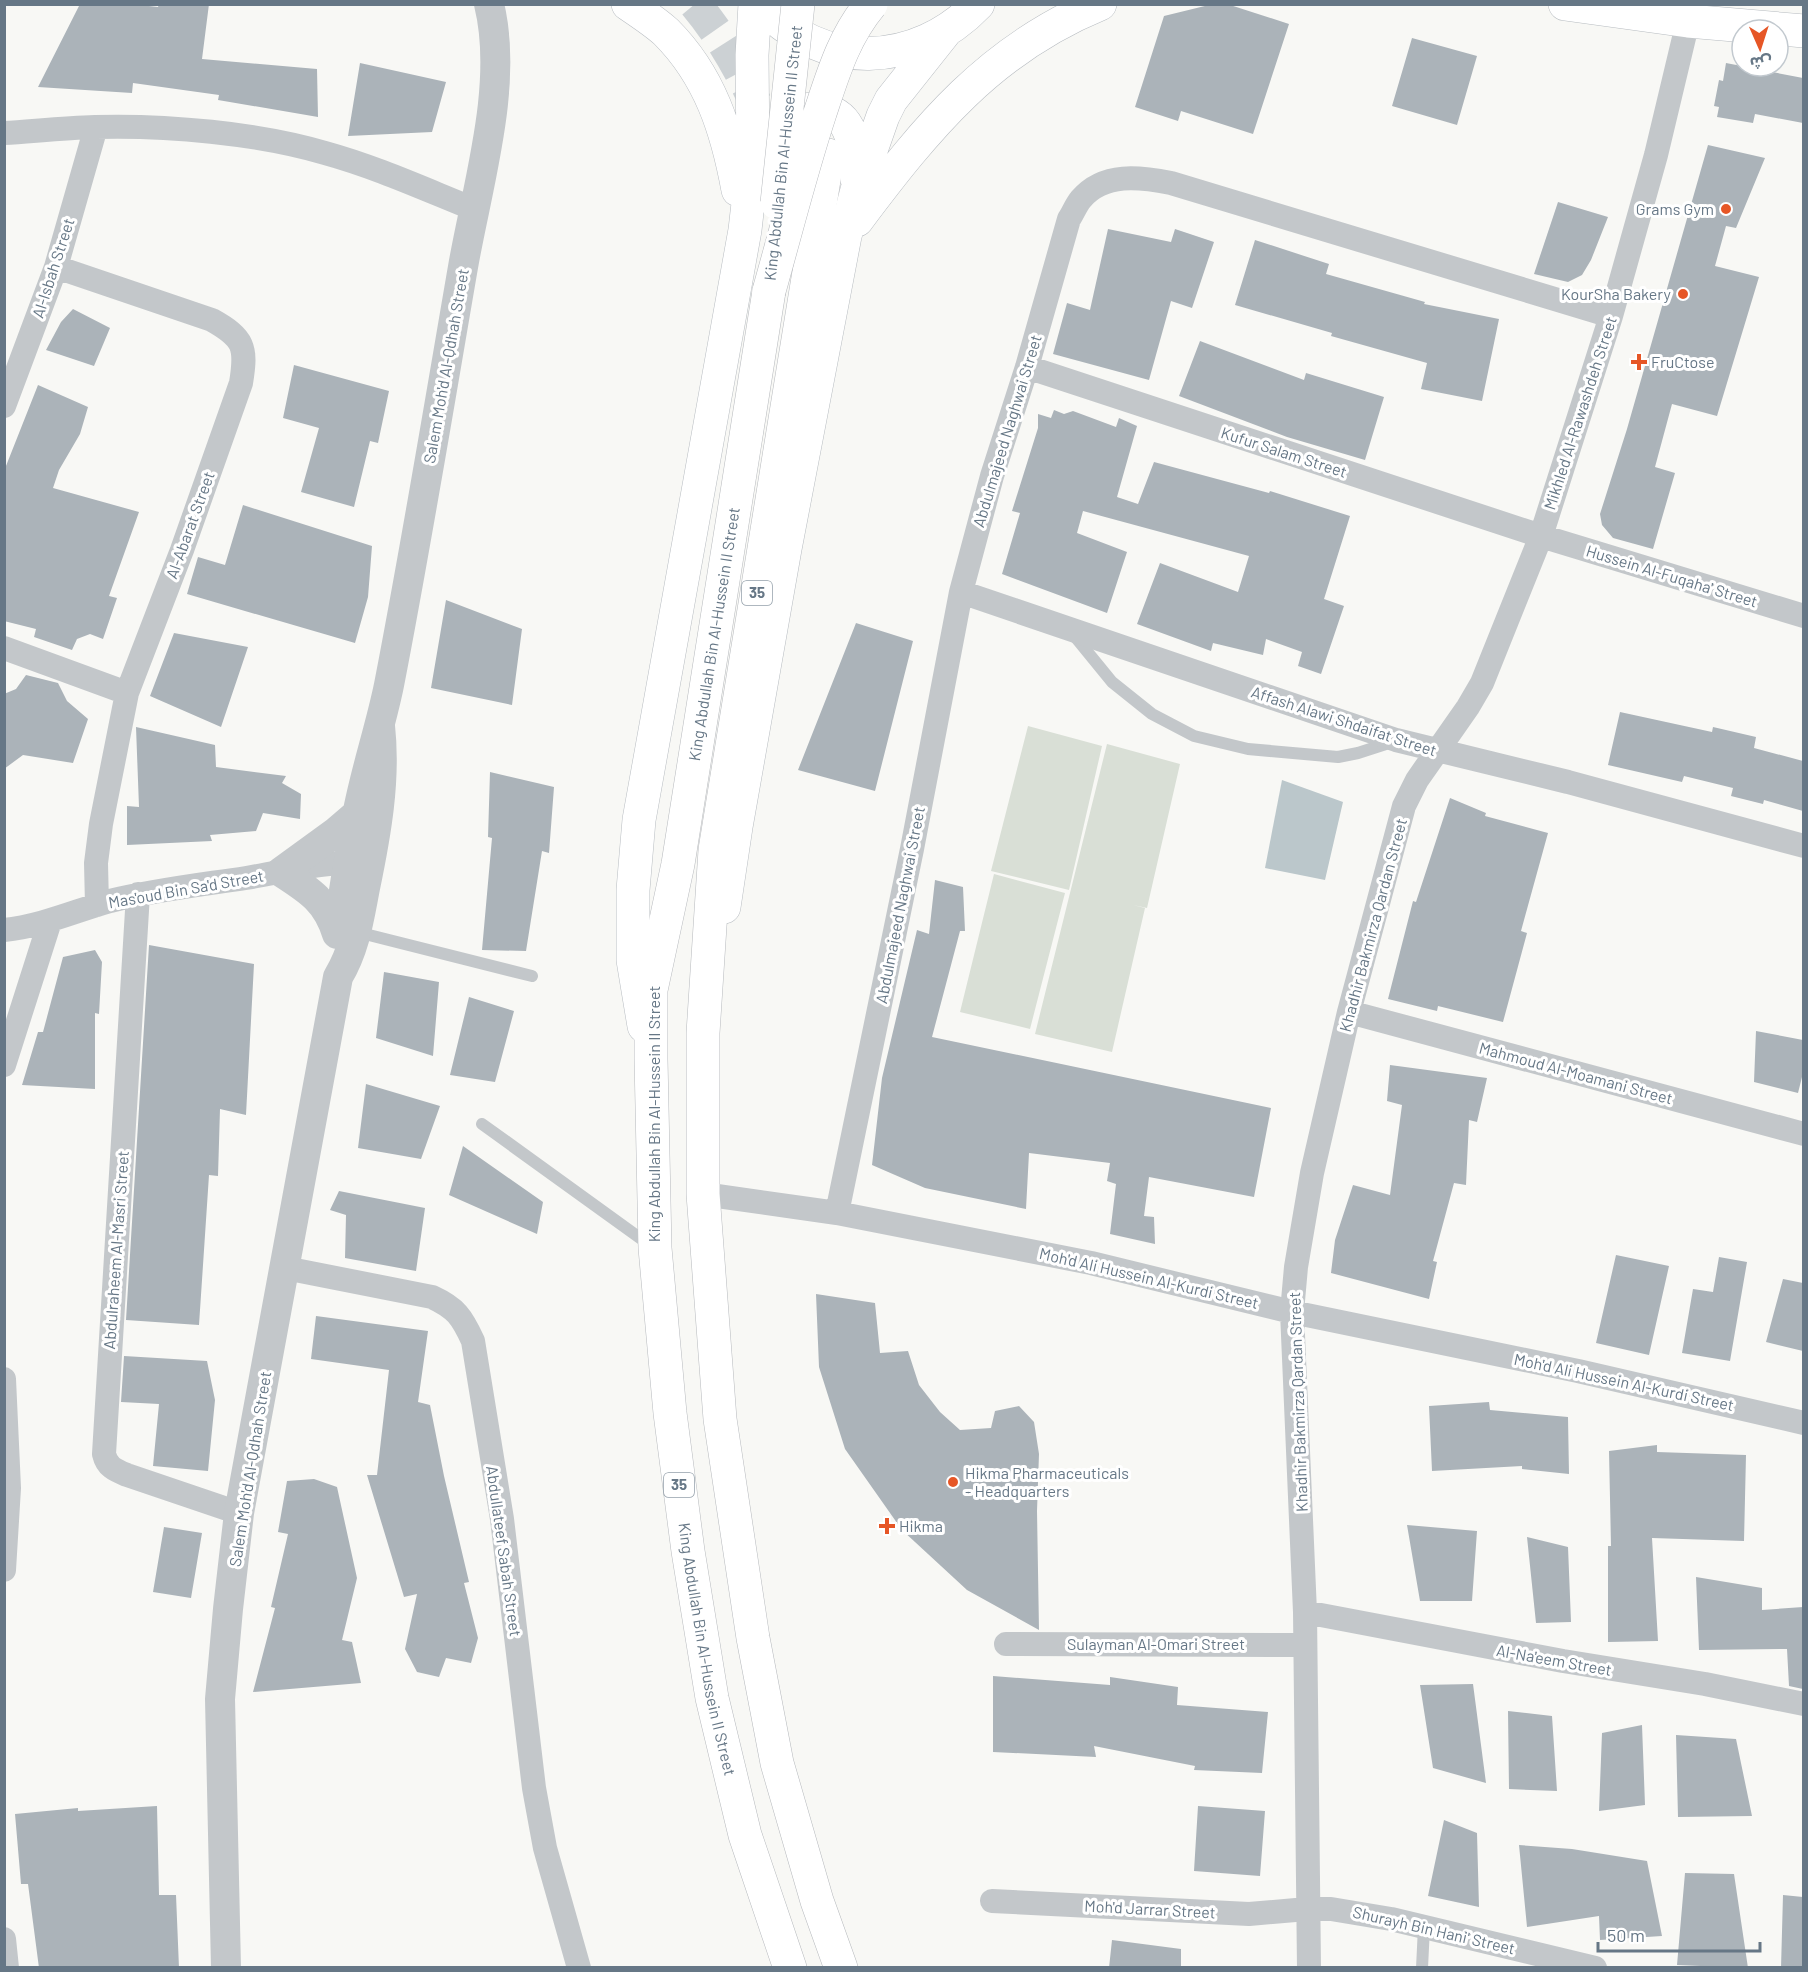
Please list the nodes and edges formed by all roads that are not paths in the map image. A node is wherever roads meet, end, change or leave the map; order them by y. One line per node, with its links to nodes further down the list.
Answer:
1 (489, 4): 18 (street, Salem Moh'd Al-Qdhah Street)
2 (628, 4): 19 (main road)
3 (755, 4): 17 (main road)
4 (761, 4): 12 (main road)
5 (798, 4): 22 (main road, King Abdullah Bin Al-Hussein II Street / 35, bridge)
6 (871, 4): 22 (main road, bridge)
7 (1100, 4): 20 (main road)
8 (1565, 4): 10 (main road)
9 (978, 5): 12 (main road)
10 (1688, 21): 11 (main road); 23 (street, Mikhled Al-Rawashdeh Street)
11 (1803, 31)
12 (945, 32): 16 (main road)
13 (96, 127): 14 (street); 18 (street); 21 (street, Al-Isbah Street)
14 (4, 133)
15 (828, 155): 46 (main road, 35)
16 (857, 190): 17 (main road); 20 (main road)
17 (750, 192): 19 (main road)
18 (474, 209): 32 (street, Salem Moh'd Al-Qdhah Street)
19 (745, 230): 47 (main road)
20 (845, 236): 46 (main road)
21 (56, 267): 25 (street, Al-Isbah Street); 31 (street, Al-Abarat Street)
22 (769, 291): 47 (main road, King Abdullah Bin Al-Hussein II Street / 35)
23 (1611, 316): 24 (street, Abdulmajeed Naghwai Street); 26 (street, Mikhled Al-Rawashdeh Street)
24 (1027, 367): 26 (street, Kufur Salam Street); 27 (street, Abdulmajeed Naghwai Street)
25 (4, 406)
26 (1541, 536): 28 (street, Hussein Al-Fuqaha' Street); 34 (street, Mikhled Al-Rawashdeh Street)
27 (961, 592): 29 (street, Affash Alawi Shdaifat Street); 52 (street, Abdulmajeed Naghwai Street)
28 (1803, 616)
29 (1069, 629): 33 (street, Affash Alawi Shdaifat Street); 33 (lane)
30 (4, 648): 31 (street)
31 (127, 693): 40 (street, Al-Abarat Street)
32 (380, 726): 35 (street, Salem Moh'd Al-Qdhah Street); 37 (street, Salem Moh'd Al-Qdhah Street)
33 (1396, 740): 34 (street, Affash Alawi Shdaifat Street)
34 (1436, 751): 36 (street, Affash Alawi Shdaifat Street); 45 (street, Khadhir Bakmirza Qardan Street)
35 (357, 814): 37 (street, Salem Moh'd Al-Qdhah Street); 38 (street)
36 (1803, 846)
37 (359, 863): 38 (street, Mas'oud Bin Sa'd Street); 43 (street, Salem Moh'd Al-Qdhah Street)
38 (281, 872): 39 (street, Mas'oud Bin Sa'd Street); 43 (street)
39 (138, 894): 40 (street, Mas'oud Bin Sa'd Street); 58 (street, Abdulraheem Al-Masri Street)
40 (97, 905): 41 (street, Mas'oud Bin Sa'd Street)
41 (50, 921): 42 (street, Mas'oud Bin Sa'd Street); 48 (street)
42 (4, 930)
43 (347, 933): 44 (lane); 54 (street, Salem Moh'd Al-Qdhah Street)
44 (532, 976)
45 (1349, 1012): 50 (street, Mahmoud Al-Moamani Street); 55 (street, Khadhir Bakmirza Qardan Street)
46 (703, 1033): 51 (main road, 35)
47 (651, 1059): 53 (main road, King Abdullah Bin Al-Hussein II Street / 35)
48 (4, 1065)
49 (482, 1124): 53 (lane)
50 (1803, 1134)
51 (703, 1194): 52 (street, Moh'd Ali Hussein Al-Kurdi Street); 73 (main road, 35)
52 (837, 1213): 55 (street, Moh'd Ali Hussein Al-Kurdi Street)
53 (655, 1248): 72 (main road, King Abdullah Bin Al-Hussein II Street / 35)
54 (285, 1268): 58 (street, Salem Moh'd Al-Qdhah Street); 71 (street, Abdullateef Sabah Street)
55 (1292, 1311): 57 (street, Moh'd Ali Hussein Al-Kurdi Street); 60 (street, Khadhir Bakmirza Qardan Street)
56 (4, 1379): 59 (street)
57 (1803, 1423)
58 (239, 1513): 70 (street, Salem Moh'd Al-Qdhah Street)
59 (4, 1570)
60 (1305, 1612): 62 (street, Khadhir Bakmirza Qardan Street); 63 (street, Al-Na'eem Street)
61 (1006, 1644): 62 (street, Sulayman Al-Omari Street)
62 (1305, 1645): 65 (street, Khadhir Bakmirza Qardan Street)
63 (1803, 1704)
64 (992, 1901): 65 (street, Moh'd Jarrar Street)
65 (1307, 1909): 66 (street, Shurayh Bin Hani' Street); 74 (street, Khadhir Bakmirza Qardan Street)
66 (1424, 1927): 68 (street, Shurayh Bin Hani' Street); 75 (lane)
67 (4, 1940): 69 (street)
68 (1583, 1966)
69 (7, 1968)
70 (226, 1968)
71 (579, 1968)
72 (790, 1968)
73 (840, 1968)
74 (1309, 1968)
75 (1422, 1968)

